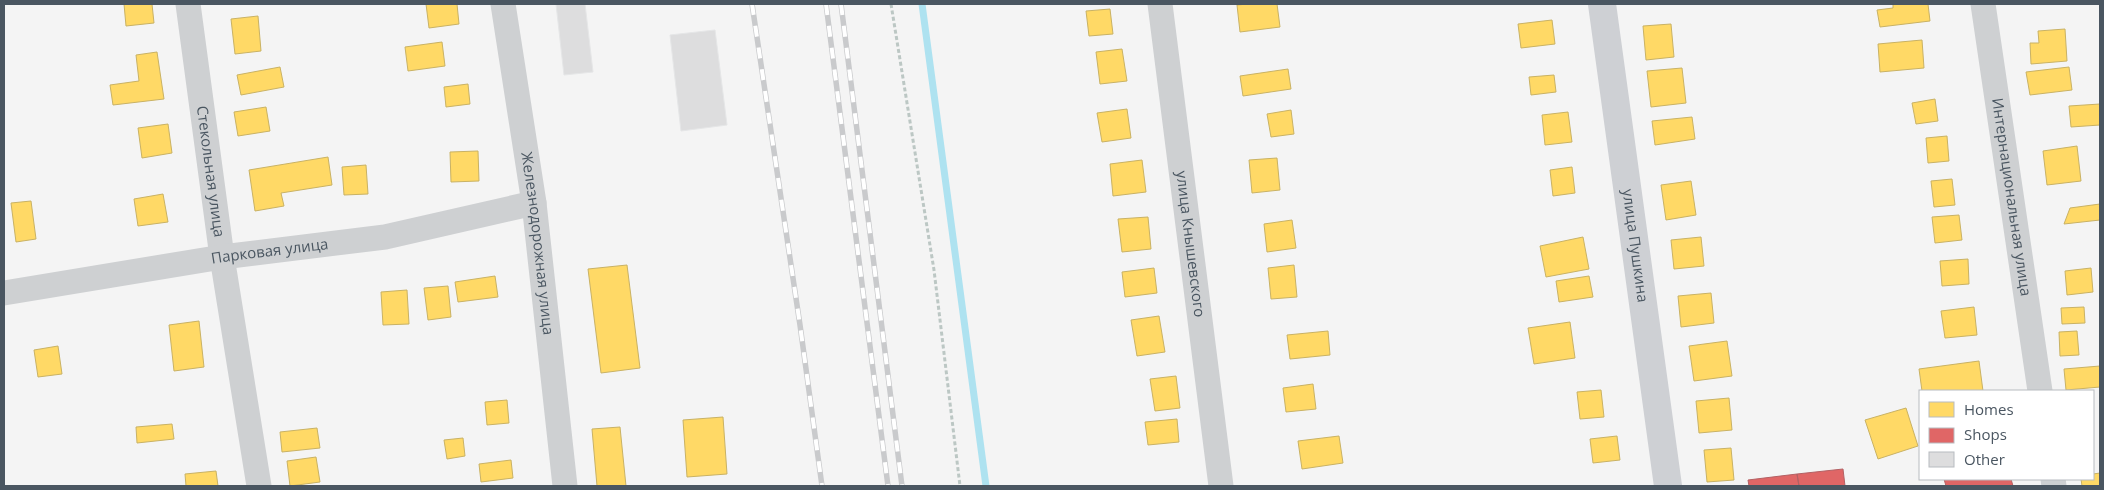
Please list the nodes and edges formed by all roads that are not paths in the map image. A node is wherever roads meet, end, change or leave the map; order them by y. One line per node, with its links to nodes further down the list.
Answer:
1 (188, 4): 7 (street, Стекольная улица)
2 (503, 4): 6 (street, Железнодорожная улица)
3 (1160, 4): 12 (street, улица Кнышевского)
4 (1602, 4): 13 (main road, улица Пушкина)
5 (1983, 4): 9 (street, Интернациональная улица)
6 (534, 203): 7 (street, Парковая улица); 11 (street, Железнодорожная улица)
7 (222, 258): 8 (street, Парковая улица); 10 (street, Стекольная улица)
8 (4, 293)
9 (2040, 390)
10 (259, 486)
11 (565, 486)
12 (1222, 486)
13 (1668, 486)

